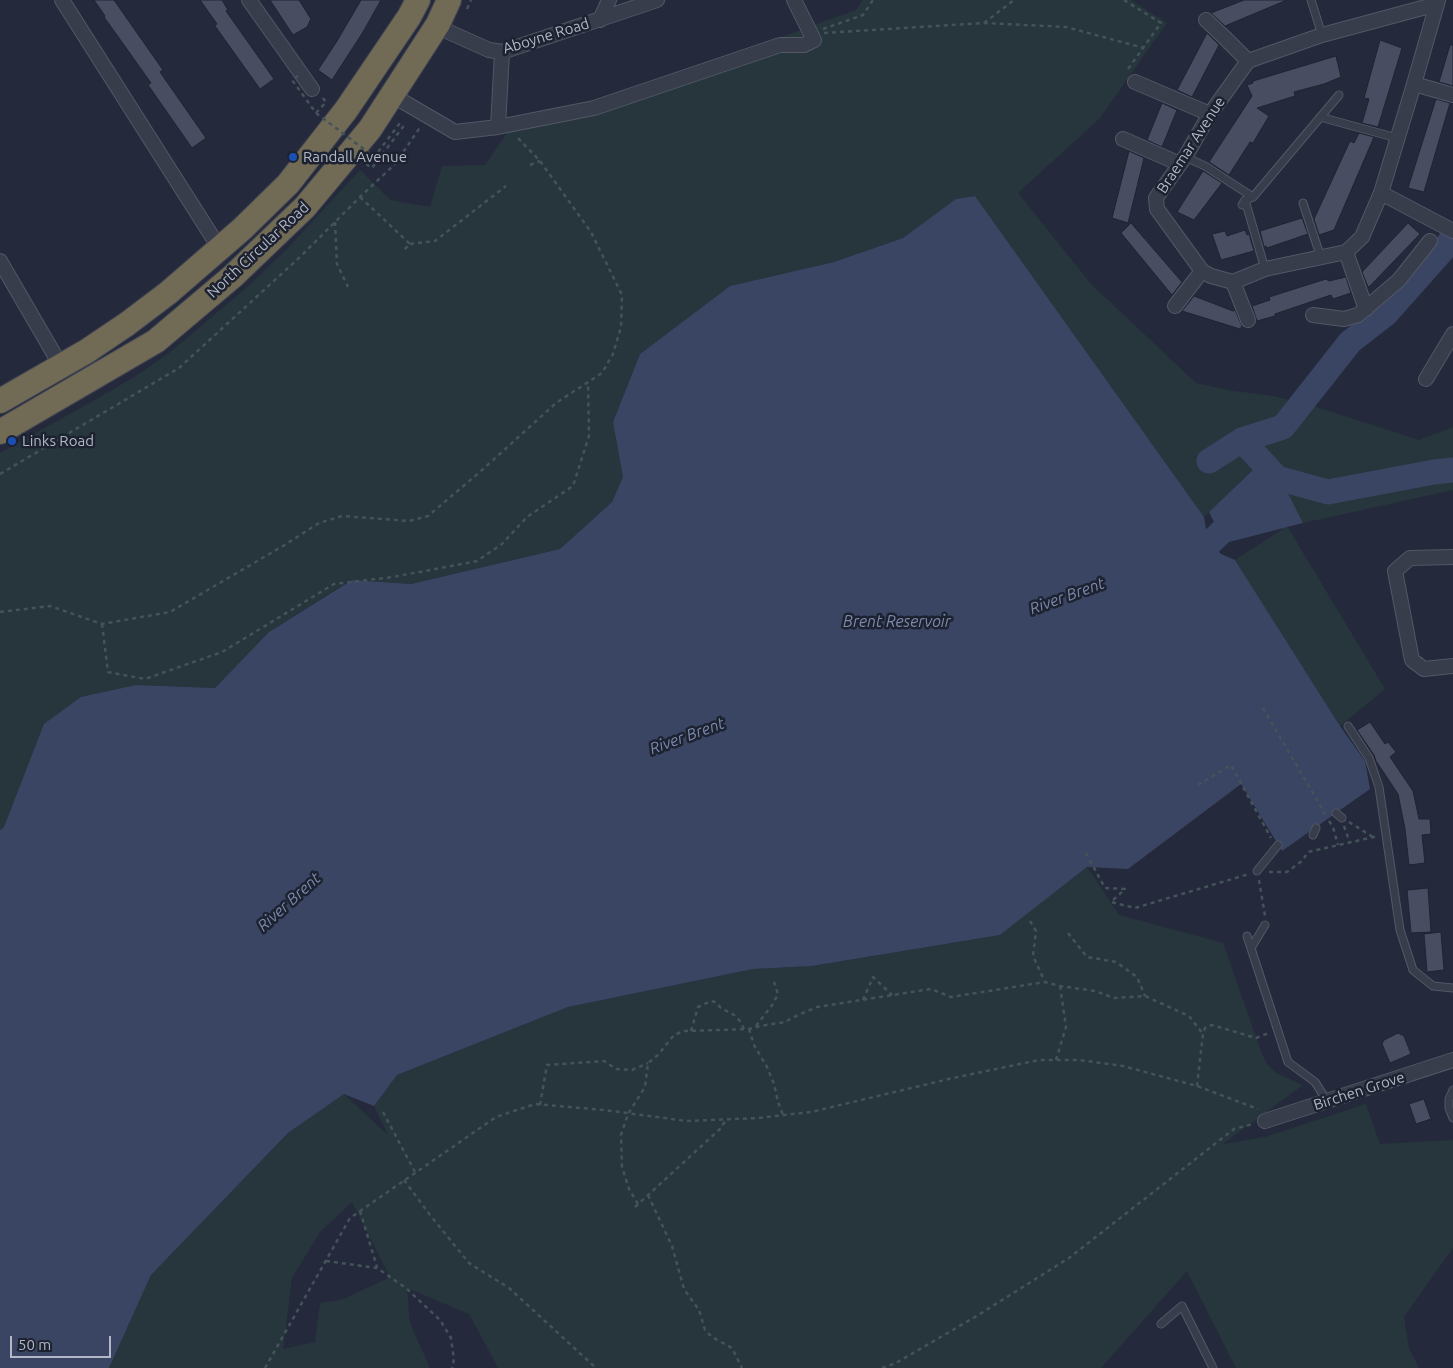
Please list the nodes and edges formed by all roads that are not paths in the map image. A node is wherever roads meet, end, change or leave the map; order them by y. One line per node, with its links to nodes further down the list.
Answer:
1 (62, 0): 33 (street)
2 (249, 0): 18 (street)
3 (418, 0): 33 (highway, North Circular Road)
4 (608, 0): 10 (street)
5 (657, 0): 10 (street, Aboyne Road)
6 (794, 0): 24 (street)
7 (1311, 0): 13 (lane)
8 (1437, 2): 13 (street); 17 (street)
9 (457, 6): 12 (highway, North Circular Road)
10 (600, 20): 14 (street, Aboyne Road)
11 (1206, 20): 15 (street)
12 (438, 24): 14 (street, Aboyne Road); 48 (highway, North Circular Road)
13 (1322, 34): 15 (street)
14 (502, 52): 24 (street)
15 (1248, 61): 22 (street, Braemar Avenue)
16 (1135, 82): 22 (street)
17 (1414, 84): 20 (street); 25 (street)
18 (316, 92)
19 (1339, 95): 23 (lane)
20 (1453, 95)
21 (402, 101): 24 (street)
22 (1210, 114): 27 (street, Braemar Avenue)
23 (1320, 117): 25 (lane); 29 (lane)
24 (498, 127)
25 (1397, 138): 28 (street)
26 (1123, 140): 27 (street)
27 (1182, 160): 29 (lane); 38 (street, Braemar Avenue)
28 (1381, 193): 31 (street); 34 (street)
29 (1252, 197): 37 (lane)
30 (1303, 202): 35 (lane)
31 (1453, 231)
32 (1430, 241): 41 (street)
33 (220, 249): 45 (highway, North Circular Road)
34 (1346, 252): 35 (street); 41 (street)
35 (1321, 258): 37 (street)
36 (0, 261): 45 (street)
37 (1265, 269): 39 (street)
38 (1202, 271): 39 (street); 40 (street)
39 (1233, 282): 43 (street)
40 (1175, 306)
41 (1366, 309): 42 (street)
42 (1313, 315)
43 (1248, 320)
44 (1453, 334): 46 (street)
45 (61, 366): 47 (highway, North Circular Road)
46 (1426, 379)
47 (0, 401)
48 (0, 432)
49 (1453, 557): 50 (street)
50 (1453, 666)
51 (1348, 726): 59 (lane)
52 (1316, 828): 53 (lane)
53 (1312, 835)
54 (1277, 846): 55 (lane)
55 (1257, 871)
56 (1265, 926): 58 (lane)
57 (1247, 936): 58 (lane)
58 (1251, 948): 62 (lane)
59 (1453, 988)
60 (1453, 1060): 62 (street, Birchen Grove)
61 (1453, 1090): 64 (lane)
62 (1327, 1101): 63 (street, Birchen Grove)
63 (1262, 1115)
64 (1453, 1118)
65 (1161, 1324): 66 (lane)
66 (1213, 1368)

